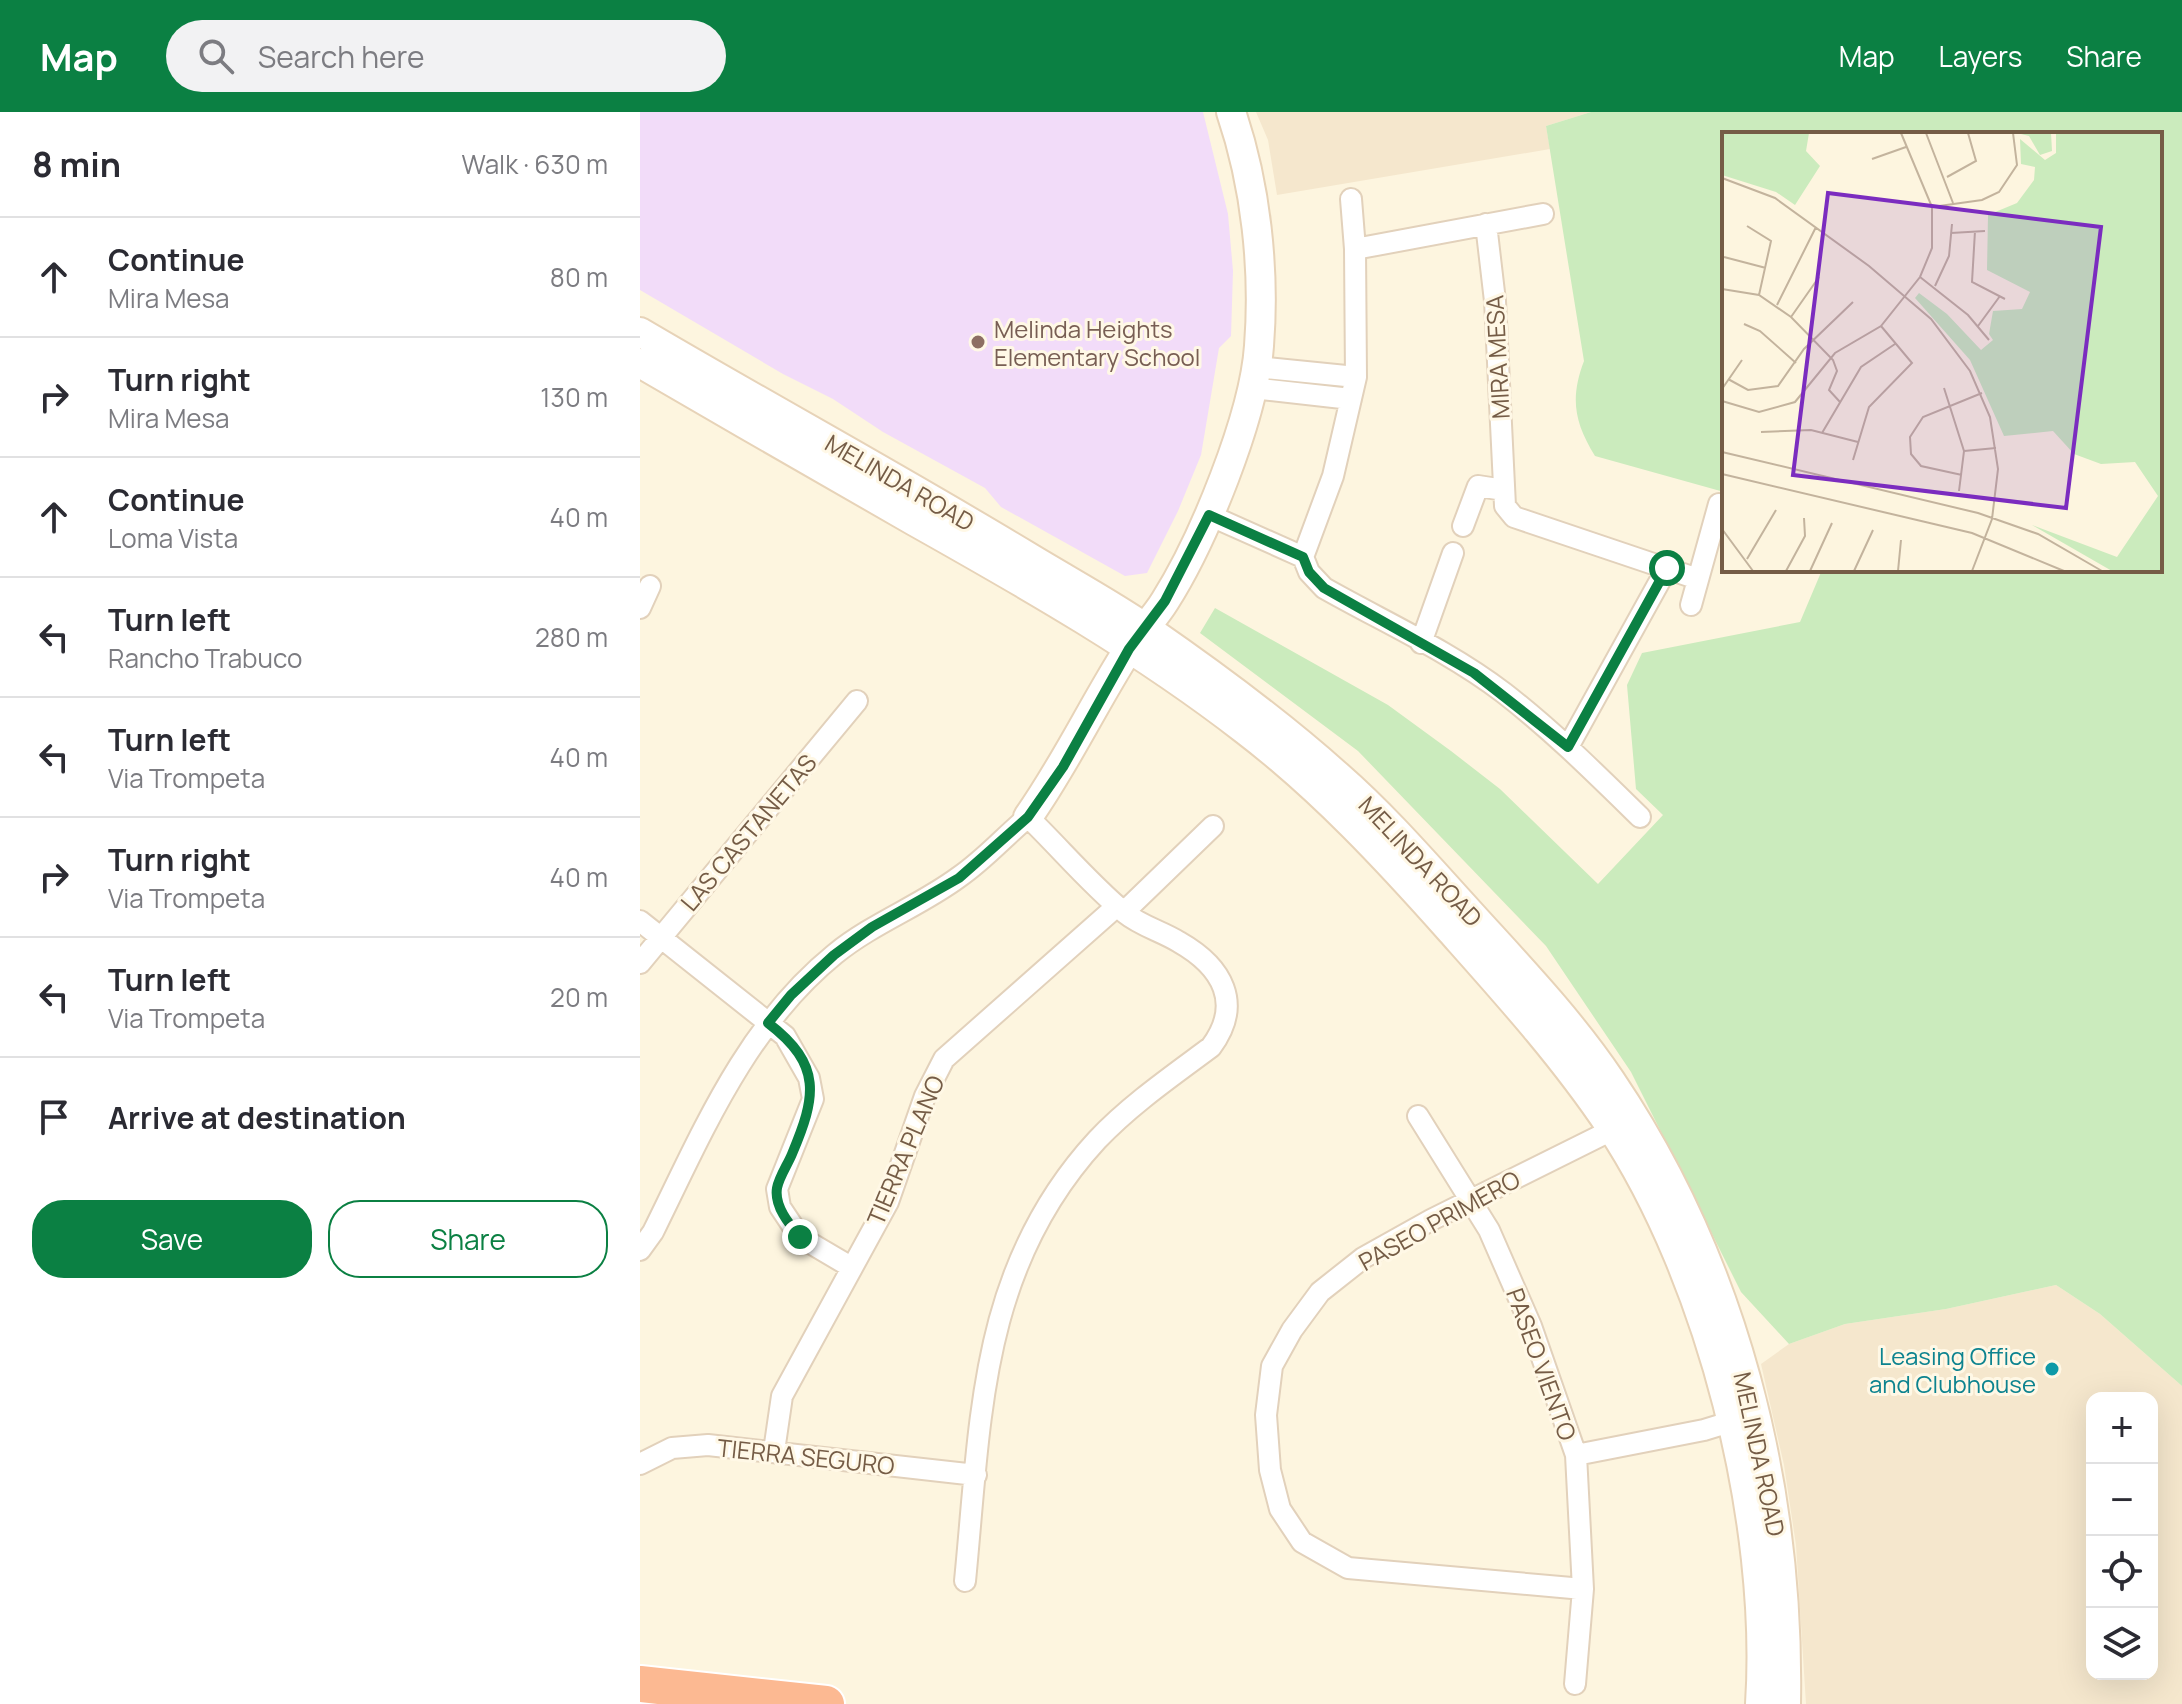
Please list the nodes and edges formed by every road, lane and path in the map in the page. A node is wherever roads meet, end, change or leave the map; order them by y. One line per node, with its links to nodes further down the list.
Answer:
1 (1235, 113): 9 (main road)
2 (1351, 199): 5 (street)
3 (1543, 214): 4 (street)
4 (1486, 224): 5 (street); 11 (street, MIRA MESA)
5 (1355, 249): 8 (street)
6 (640, 332): 22 (main road, MELINDA ROAD)
7 (640, 363): 22 (main road, MELINDA ROAD)
8 (1356, 377): 9 (street); 10 (street)
9 (1254, 378): 10 (street); 13 (main road)
10 (1351, 399): 16 (street)
11 (1504, 490): 14 (street); 17 (street, MIRA MESA)
12 (1719, 504): 18 (street)
13 (1209, 515): 16 (street); 22 (main road)
14 (1463, 526)
15 (1453, 553): 23 (street)
16 (1303, 557): 23 (street)
17 (1667, 568): 18 (street, MIRA MESA); 25 (street)
18 (1698, 579): 20 (street)
19 (650, 586): 21 (street)
20 (1691, 605)
21 (640, 608)
22 (1137, 638): 26 (main road); 35 (main road, MELINDA ROAD)
23 (1421, 643): 25 (street)
24 (857, 701): 31 (street, LAS CASTANETAS)
25 (1568, 747): 27 (street)
26 (1028, 817): 29 (street); 33 (street)
27 (1640, 817)
28 (1213, 826): 29 (street, TIERRA PLANO)
29 (1121, 909): 38 (street, TIERRA PLANO); 43 (street)
30 (640, 921): 31 (street)
31 (660, 938): 32 (street, LAS CASTANETAS); 33 (street)
32 (640, 963)
33 (768, 1023): 37 (street); 38 (street)
34 (1418, 1116): 36 (street, PASEO VIENTO)
35 (1624, 1124): 36 (street, PASEO PRIMERO); 39 (main road, MELINDA ROAD)
36 (1472, 1199): 41 (street, PASEO VIENTO); 45 (street, PASEO PRIMERO)
37 (640, 1250)
38 (851, 1267): 40 (street, TIERRA PLANO)
39 (1745, 1418): 41 (street); 49 (main road, MELINDA ROAD); 50 (main road, MELINDA ROAD)
40 (774, 1451): 42 (street, TIERRA SEGURO); 43 (street, TIERRA SEGURO)
41 (1576, 1455): 45 (street, PASEO VIENTO)
42 (640, 1464)
43 (976, 1475): 44 (street)
44 (965, 1581)
45 (1583, 1589): 47 (street, PASEO VIENTO)
46 (640, 1684): 48 (highway)
47 (1575, 1684)
48 (826, 1704)
49 (1760, 1704)
50 (1786, 1704)

